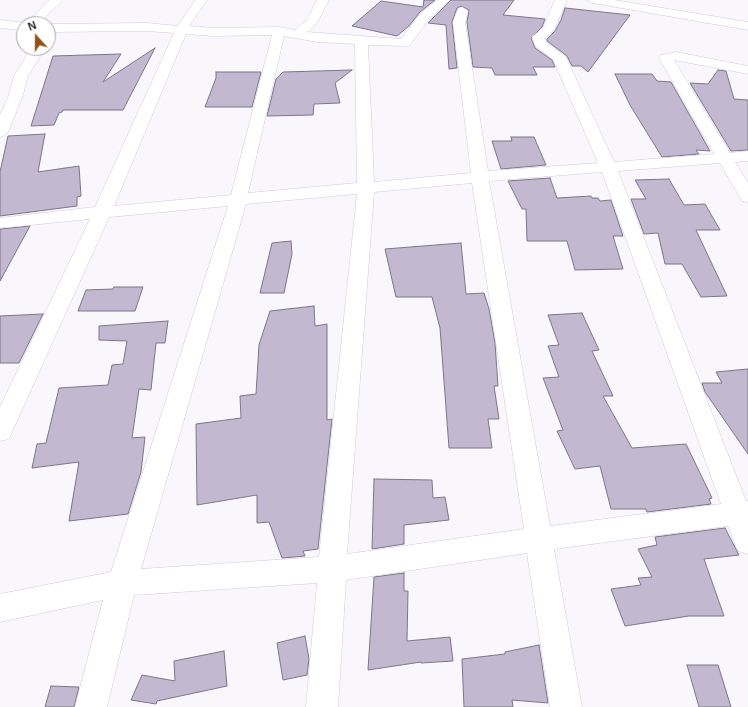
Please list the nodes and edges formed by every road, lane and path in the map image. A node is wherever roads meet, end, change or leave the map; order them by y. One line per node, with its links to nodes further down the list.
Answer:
1 (56, 0): 7 (street)
2 (201, 0): 12 (street)
3 (322, 0): 13 (street)
4 (561, 0): 20 (street)
5 (593, 0): 10 (street)
6 (453, 6): 14 (street); 21 (street)
7 (40, 16)
8 (0, 24): 9 (street)
9 (16, 25)
10 (748, 26)
11 (56, 28): 12 (street)
12 (182, 28): 13 (street); 25 (street)
13 (288, 33): 14 (street); 24 (street)
14 (361, 41): 22 (street)
15 (33, 56): 17 (street)
16 (748, 70): 18 (street)
17 (0, 132)
18 (726, 156): 19 (street); 20 (street); 23 (street)
19 (748, 156)
20 (608, 167): 21 (street); 28 (street)
21 (480, 177): 22 (street); 29 (street)
22 (366, 188): 24 (street); 31 (street)
23 (748, 197)
24 (238, 200): 25 (street); 32 (street)
25 (102, 212): 26 (street); 27 (street)
26 (0, 223)
27 (0, 432)
28 (743, 512): 29 (street); 30 (street)
29 (538, 539): 31 (street); 36 (street)
30 (748, 542)
31 (332, 569): 32 (street); 35 (street)
32 (122, 583): 33 (street); 34 (street)
33 (0, 608)
34 (91, 707)
35 (322, 707)
36 (566, 707)

